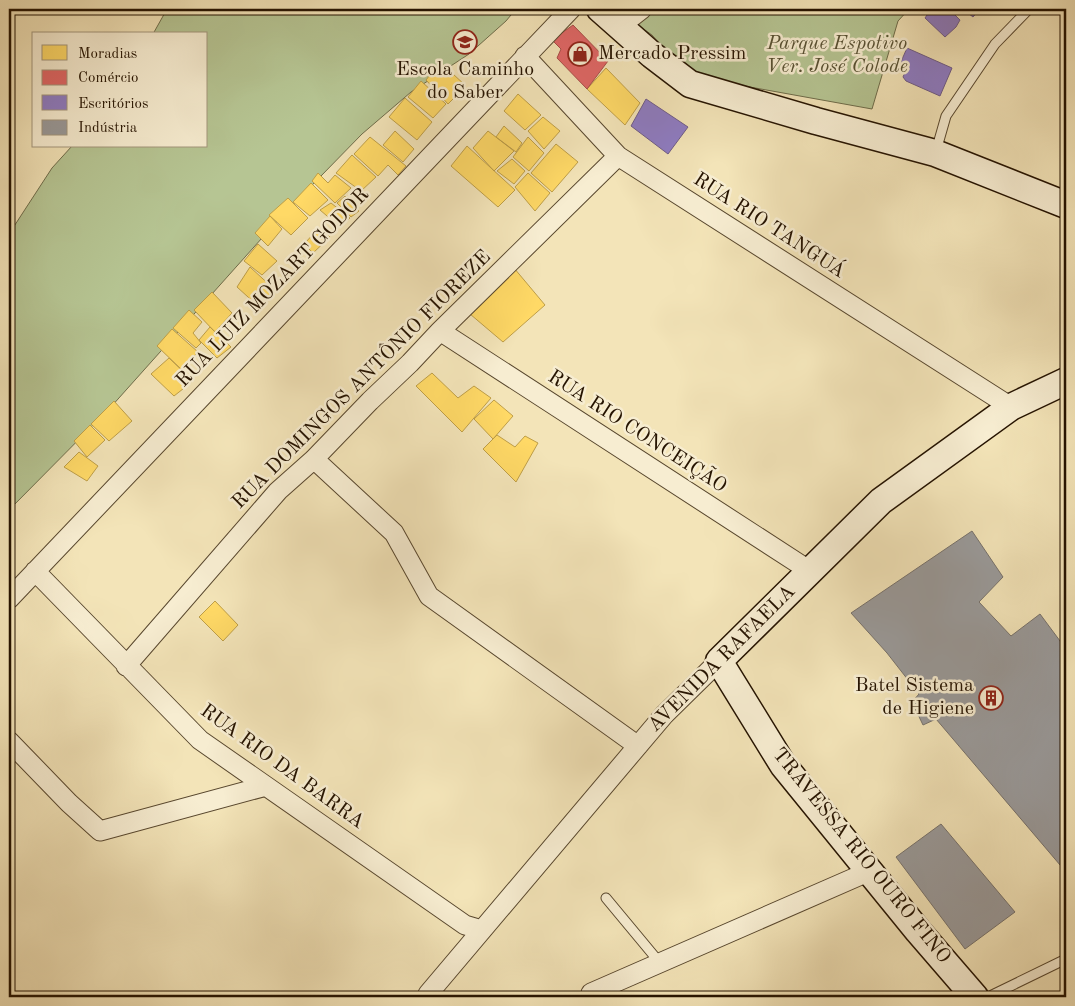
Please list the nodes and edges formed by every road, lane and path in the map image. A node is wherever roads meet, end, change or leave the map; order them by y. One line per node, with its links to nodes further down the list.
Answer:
1 (571, 9): 6 (street, RUA LUIZ MOZART GODOR)
2 (600, 9): 5 (street)
3 (642, 9): 5 (street)
4 (1029, 9): 7 (lane)
5 (620, 27): 7 (street)
6 (525, 56): 8 (street, RUA RIO TANGUÁ); 14 (street, RUA LUIZ MOZART GODOR)
7 (935, 153): 9 (street)
8 (618, 156): 10 (street, RUA DOMINGOS ANTÔNIO FIOREZE); 12 (street, RUA RIO TANGUÁ)
9 (1066, 205)
10 (440, 331): 13 (street, RUA DOMINGOS ANTÔNIO FIOREZE); 15 (street, RUA RIO CONCEIÇÃO)
11 (1066, 381): 12 (street, AVENIDA RAFAELA)
12 (1011, 407): 15 (street, AVENIDA RAFAELA)
13 (314, 459): 18 (street, RUA DOMINGOS ANTÔNIO FIOREZE); 20 (street)
14 (35, 571): 16 (street, RUA LUIZ MOZART GODOR); 18 (street, RUA RIO DA BARRA)
15 (810, 571): 17 (street, AVENIDA RAFAELA)
16 (9, 598)
17 (719, 661): 20 (street, AVENIDA RAFAELA); 22 (street, TRAVESSA RIO OURO FINO)
18 (126, 666): 21 (street, RUA RIO DA BARRA)
19 (9, 742): 21 (street)
20 (638, 746): 24 (street, AVENIDA RAFAELA)
21 (266, 786): 24 (street, RUA RIO DA BARRA)
22 (870, 871): 26 (street); 29 (street, TRAVESSA RIO OURO FINO)
23 (606, 898): 26 (lane)
24 (482, 930): 28 (street, AVENIDA RAFAELA)
25 (1066, 959): 30 (lane)
26 (660, 963): 27 (street)
27 (591, 993)
28 (428, 994)
29 (976, 997)
30 (988, 997)

